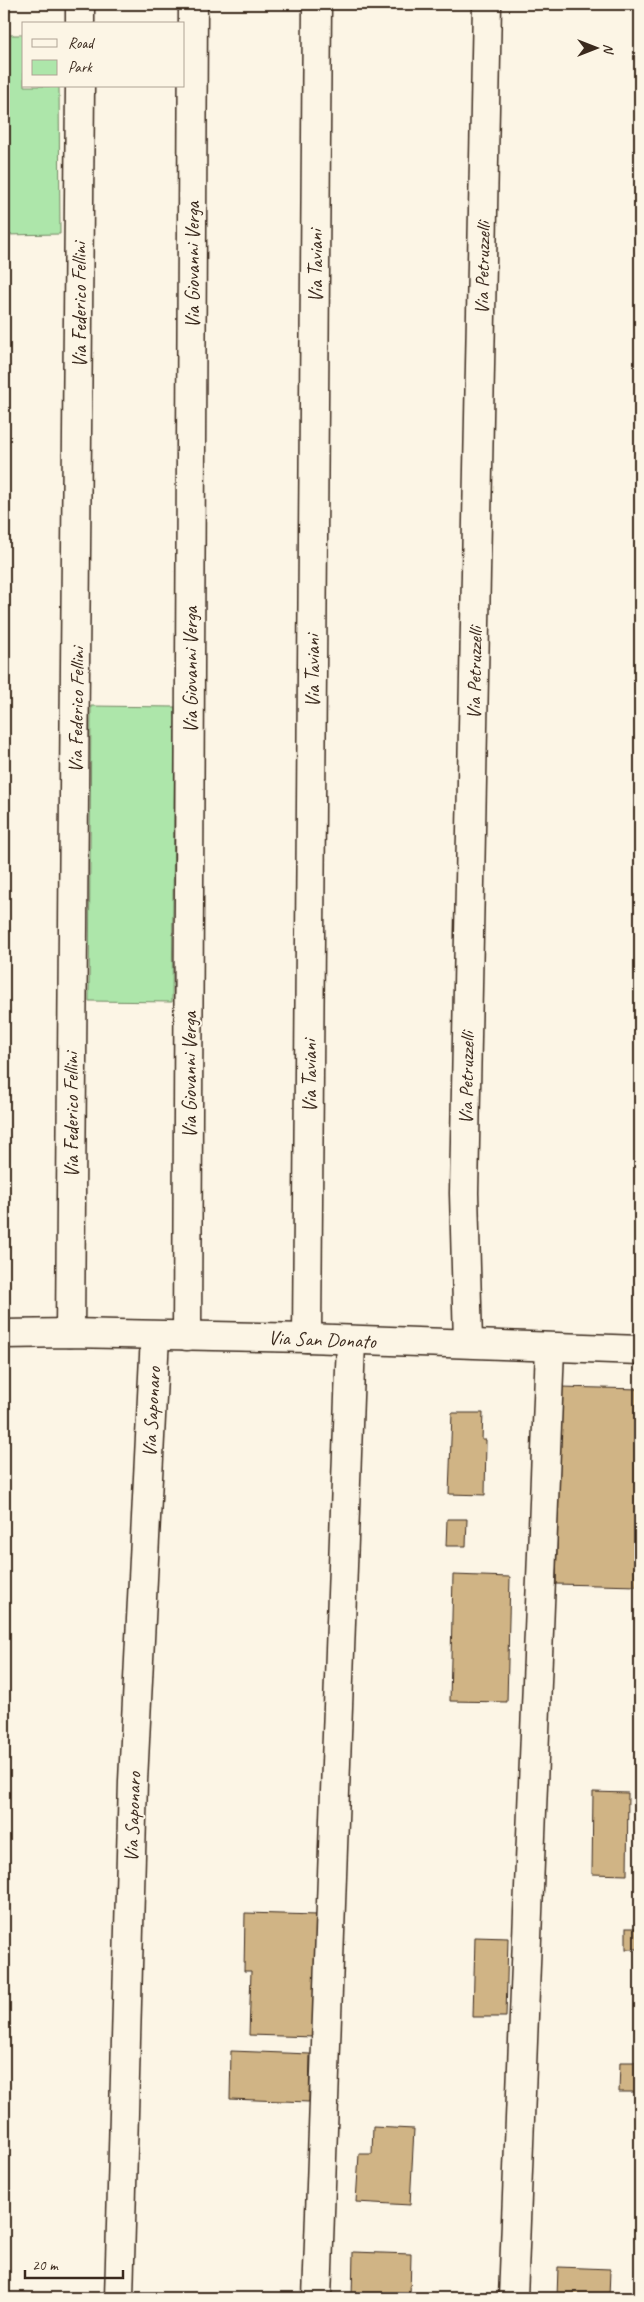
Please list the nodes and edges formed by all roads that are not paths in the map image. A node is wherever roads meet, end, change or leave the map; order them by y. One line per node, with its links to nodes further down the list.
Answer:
1 (80, 4): 5 (street)
2 (193, 4): 10 (street, Via Giovanni Verga)
3 (317, 4): 11 (street, Via Taviani)
4 (486, 4): 13 (street, Via Petruzzelli)
5 (80, 22)
6 (80, 88): 7 (street, Via Federico Fellini)
7 (70, 1333): 8 (street, Via San Donato); 9 (street, Via San Donato)
8 (4, 1334)
9 (155, 1336): 10 (street, Via San Donato); 16 (street, Via Saponaro)
10 (187, 1336): 11 (street, Via San Donato)
11 (307, 1338): 12 (street, Via San Donato)
12 (351, 1341): 13 (street, Via San Donato); 17 (street)
13 (468, 1342): 14 (street, Via San Donato)
14 (550, 1348): 15 (street, Via San Donato); 18 (street)
15 (640, 1350)
16 (120, 2298)
17 (317, 2298)
18 (514, 2298)

